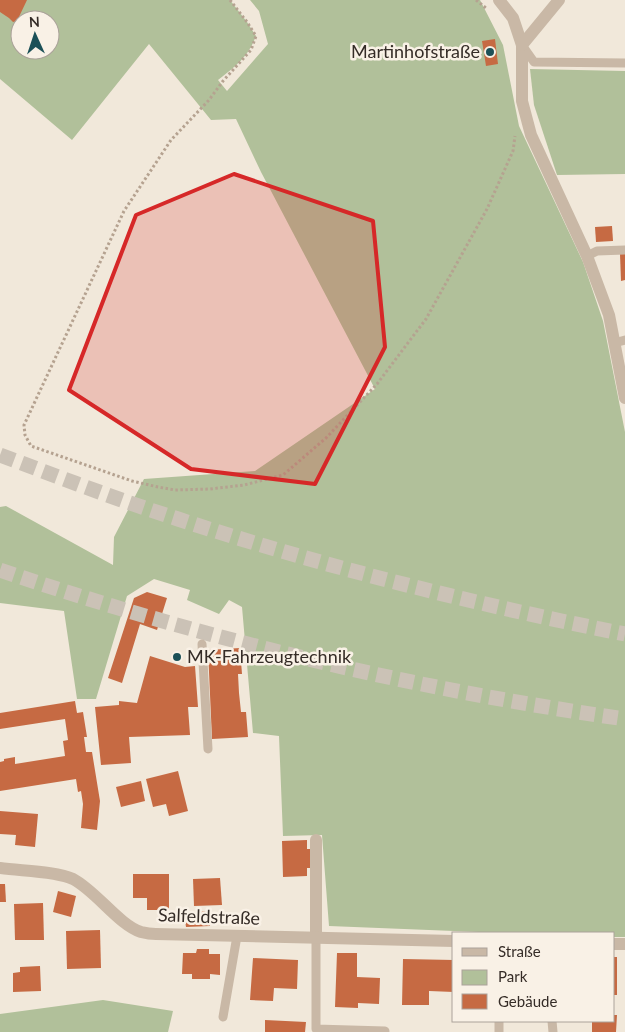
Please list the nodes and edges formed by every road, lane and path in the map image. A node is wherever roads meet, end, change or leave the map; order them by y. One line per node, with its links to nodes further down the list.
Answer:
1 (230, 0): 6 (path)
2 (499, 0): 4 (street)
3 (558, 0): 4 (street)
4 (522, 45): 5 (lane); 8 (street)
5 (625, 63)
6 (516, 134)
7 (625, 250): 8 (lane)
8 (587, 256): 9 (street)
9 (620, 341): 10 (street)
10 (625, 398)
11 (202, 644): 12 (lane)
12 (208, 749)
13 (316, 840): 16 (street)
14 (0, 868): 15 (street, Salfeldstraße)
15 (237, 936): 16 (street, Salfeldstraße); 18 (lane)
16 (316, 938): 17 (street, Salfeldstraße); 19 (lane)
17 (452, 941)
18 (223, 1017)
19 (385, 1032)

